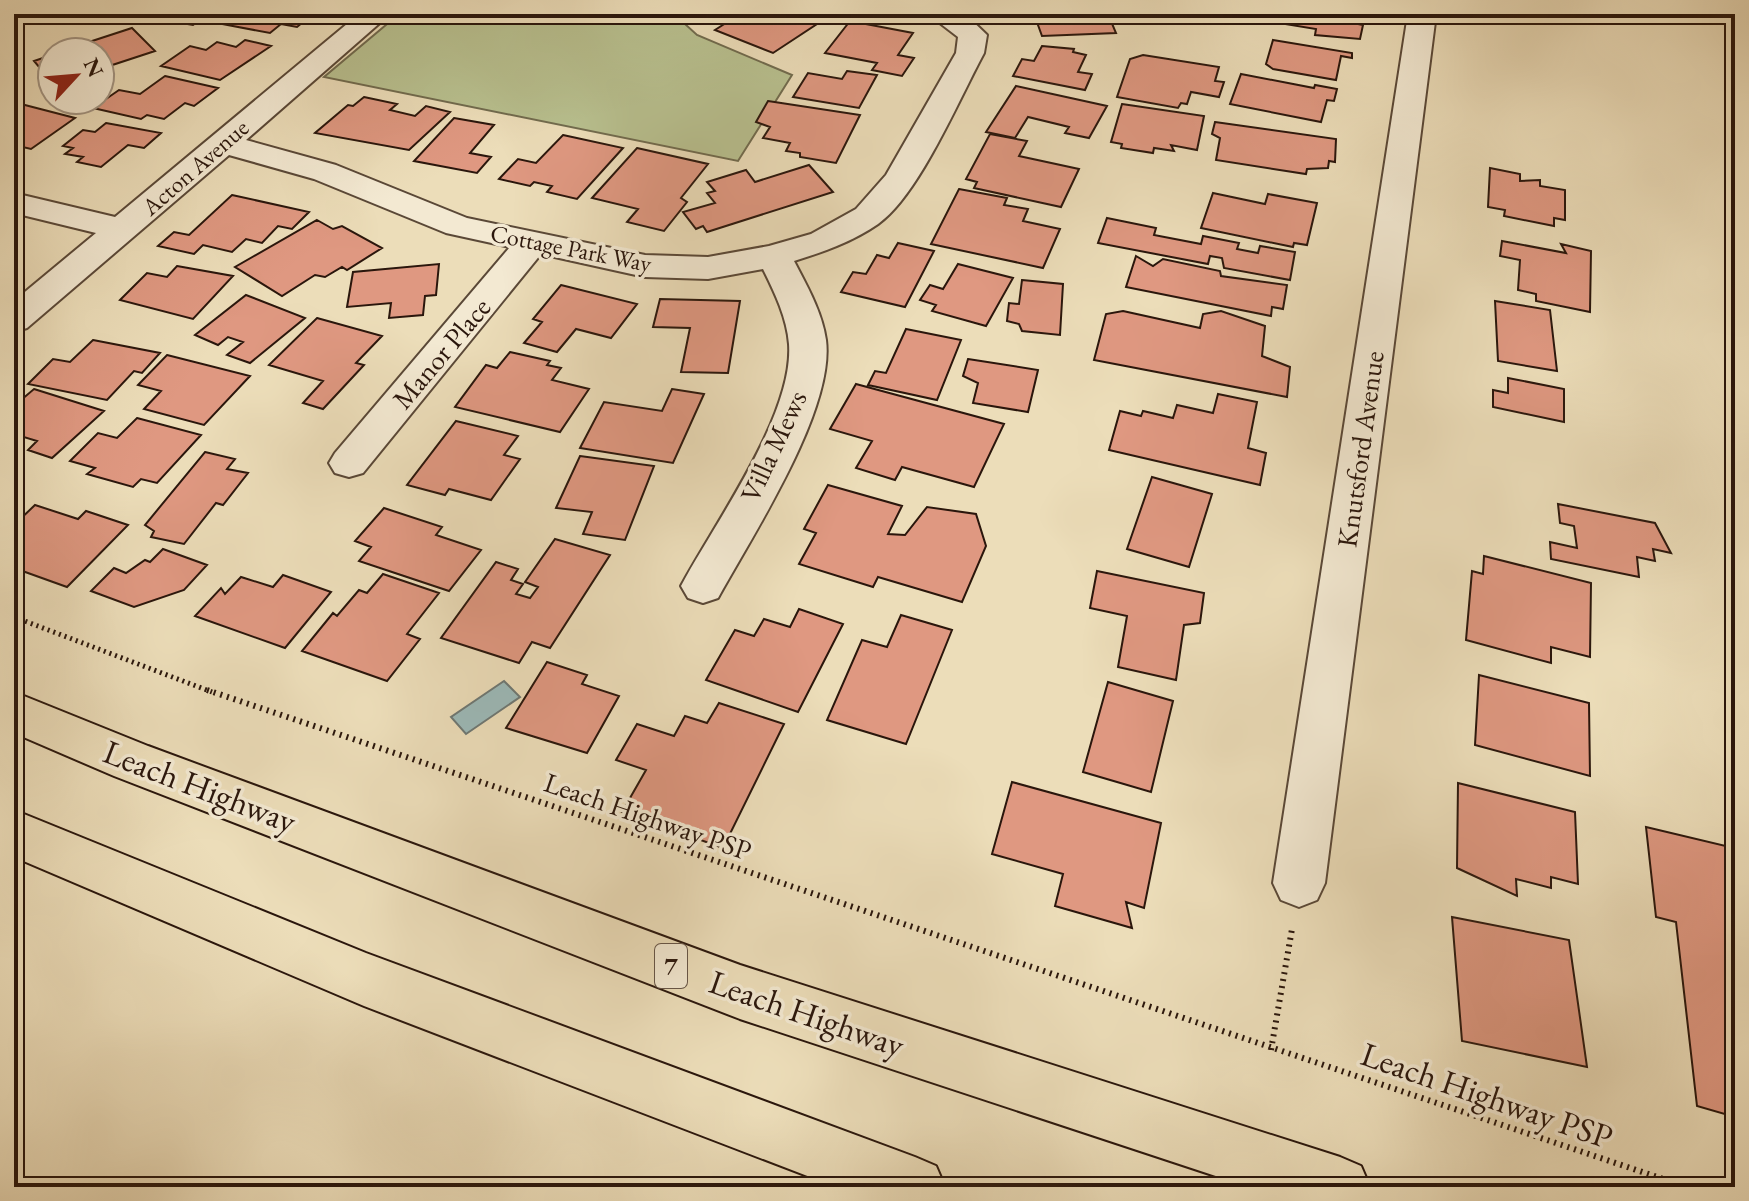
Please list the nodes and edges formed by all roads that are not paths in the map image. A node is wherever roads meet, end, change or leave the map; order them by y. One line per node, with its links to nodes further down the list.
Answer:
1 (376, 14): 4 (street, Acton Avenue)
2 (942, 14): 8 (street, Cottage Park Way)
3 (1422, 14): 14 (street, Knutsford Avenue)
4 (222, 143): 6 (street, Acton Avenue); 7 (street, Cottage Park Way)
5 (14, 203): 6 (street)
6 (123, 229): 9 (street, Acton Avenue)
7 (533, 242): 8 (street, Cottage Park Way); 10 (street, Manor Place)
8 (774, 256): 11 (street, Villa Mews)
9 (14, 320)
10 (349, 463)
11 (703, 586)
12 (14, 712): 16 (highway, Leach Highway / 7)
13 (14, 833): 15 (highway)
14 (1299, 883)
15 (915, 1187)
16 (1340, 1187)

